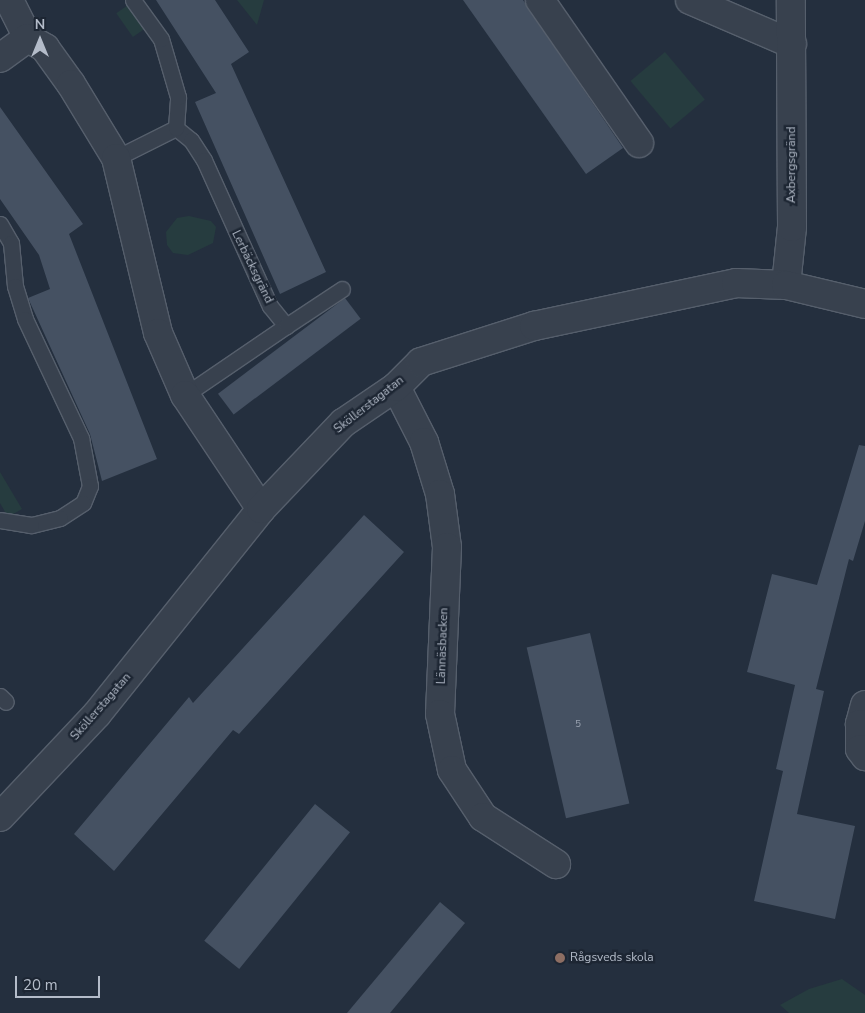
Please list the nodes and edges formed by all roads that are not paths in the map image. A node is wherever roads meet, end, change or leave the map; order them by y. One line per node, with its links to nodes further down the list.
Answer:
1 (9, 0): 6 (street)
2 (133, 0): 9 (lane)
3 (540, 0): 10 (street)
4 (690, 0): 7 (street)
5 (792, 0): 7 (street, Axbergsgränd)
6 (28, 38): 8 (street); 11 (street)
7 (792, 44): 13 (street, Axbergsgränd)
8 (0, 58)
9 (176, 128): 11 (lane); 16 (lane, Lerbäcksgränd)
10 (639, 143)
11 (116, 158): 18 (street)
12 (0, 224): 20 (lane)
13 (786, 285): 15 (street, Sköllerstagatan); 17 (street, Sköllerstagatan)
14 (342, 289): 16 (lane)
15 (865, 304)
16 (286, 326): 18 (lane)
17 (396, 387): 19 (street, Sköllerstagatan); 24 (street, Lännäsbacken)
18 (185, 395): 19 (street)
19 (261, 509): 23 (street, Sköllerstagatan)
20 (0, 520)
21 (865, 705): 22 (street)
22 (865, 756)
23 (0, 817)
24 (556, 864)

